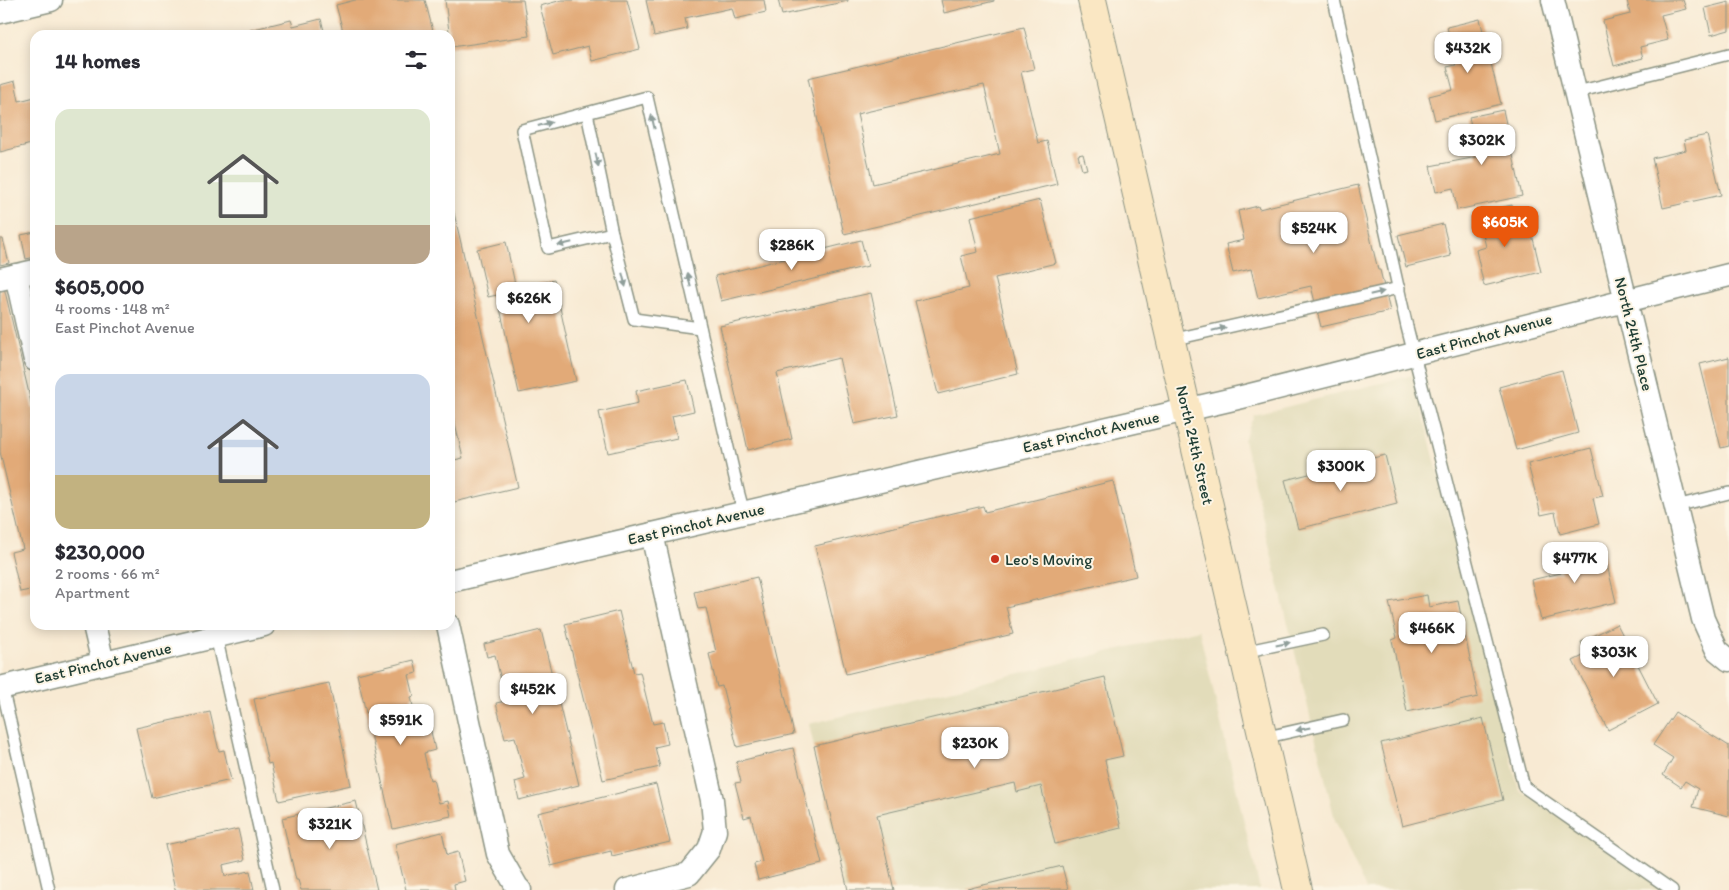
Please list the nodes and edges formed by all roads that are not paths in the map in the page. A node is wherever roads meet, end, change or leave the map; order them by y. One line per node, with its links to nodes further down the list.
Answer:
1 (51, 0): 5 (street)
2 (1092, 0): 16 (main road, North 24th Street)
3 (1334, 0): 12 (lane)
4 (1553, 0): 7 (street, North 24th Place)
5 (0, 12)
6 (1729, 54): 7 (lane)
7 (1577, 92): 13 (street, North 24th Place)
8 (587, 113): 9 (lane, one-way to 9); 9 (lane, one-way to 8); 14 (lane, one-way to 8)
9 (612, 233): 14 (lane, one-way to 14)
10 (17, 275): 15 (street)
11 (1729, 275): 13 (street, East Pinchot Avenue)
12 (1399, 288): 16 (lane, one-way to 12); 17 (lane)
13 (1625, 300): 17 (street, East Pinchot Avenue); 20 (street, North 24th Place)
14 (700, 328): 21 (lane)
15 (30, 336)
16 (1171, 340): 18 (main road, North 24th Street)
17 (1414, 355): 18 (street, East Pinchot Avenue); 40 (lane)
18 (1187, 410): 21 (street, East Pinchot Avenue); 29 (main road, North 24th Street)
19 (1729, 493): 20 (lane)
20 (1676, 506): 30 (street, North 24th Place)
21 (744, 513): 22 (street, East Pinchot Avenue)
22 (652, 534): 23 (street, East Pinchot Avenue); 38 (street)
23 (455, 580)
24 (95, 630): 31 (street)
25 (242, 630): 28 (street, East Pinchot Avenue)
26 (449, 630): 37 (street)
27 (1322, 635): 29 (lane, one-way to 27)
28 (216, 636): 31 (street, East Pinchot Avenue); 36 (lane)
29 (1243, 652): 34 (main road, North 24th Street)
30 (1729, 660)
31 (103, 663): 32 (street, East Pinchot Avenue)
32 (1, 687): 35 (lane)
33 (1343, 720): 34 (lane, one-way to 34)
34 (1263, 738): 39 (main road, North 24th Street)
35 (49, 890)
36 (273, 890)
37 (520, 890)
38 (627, 890)
39 (1298, 890)
40 (1672, 890)

